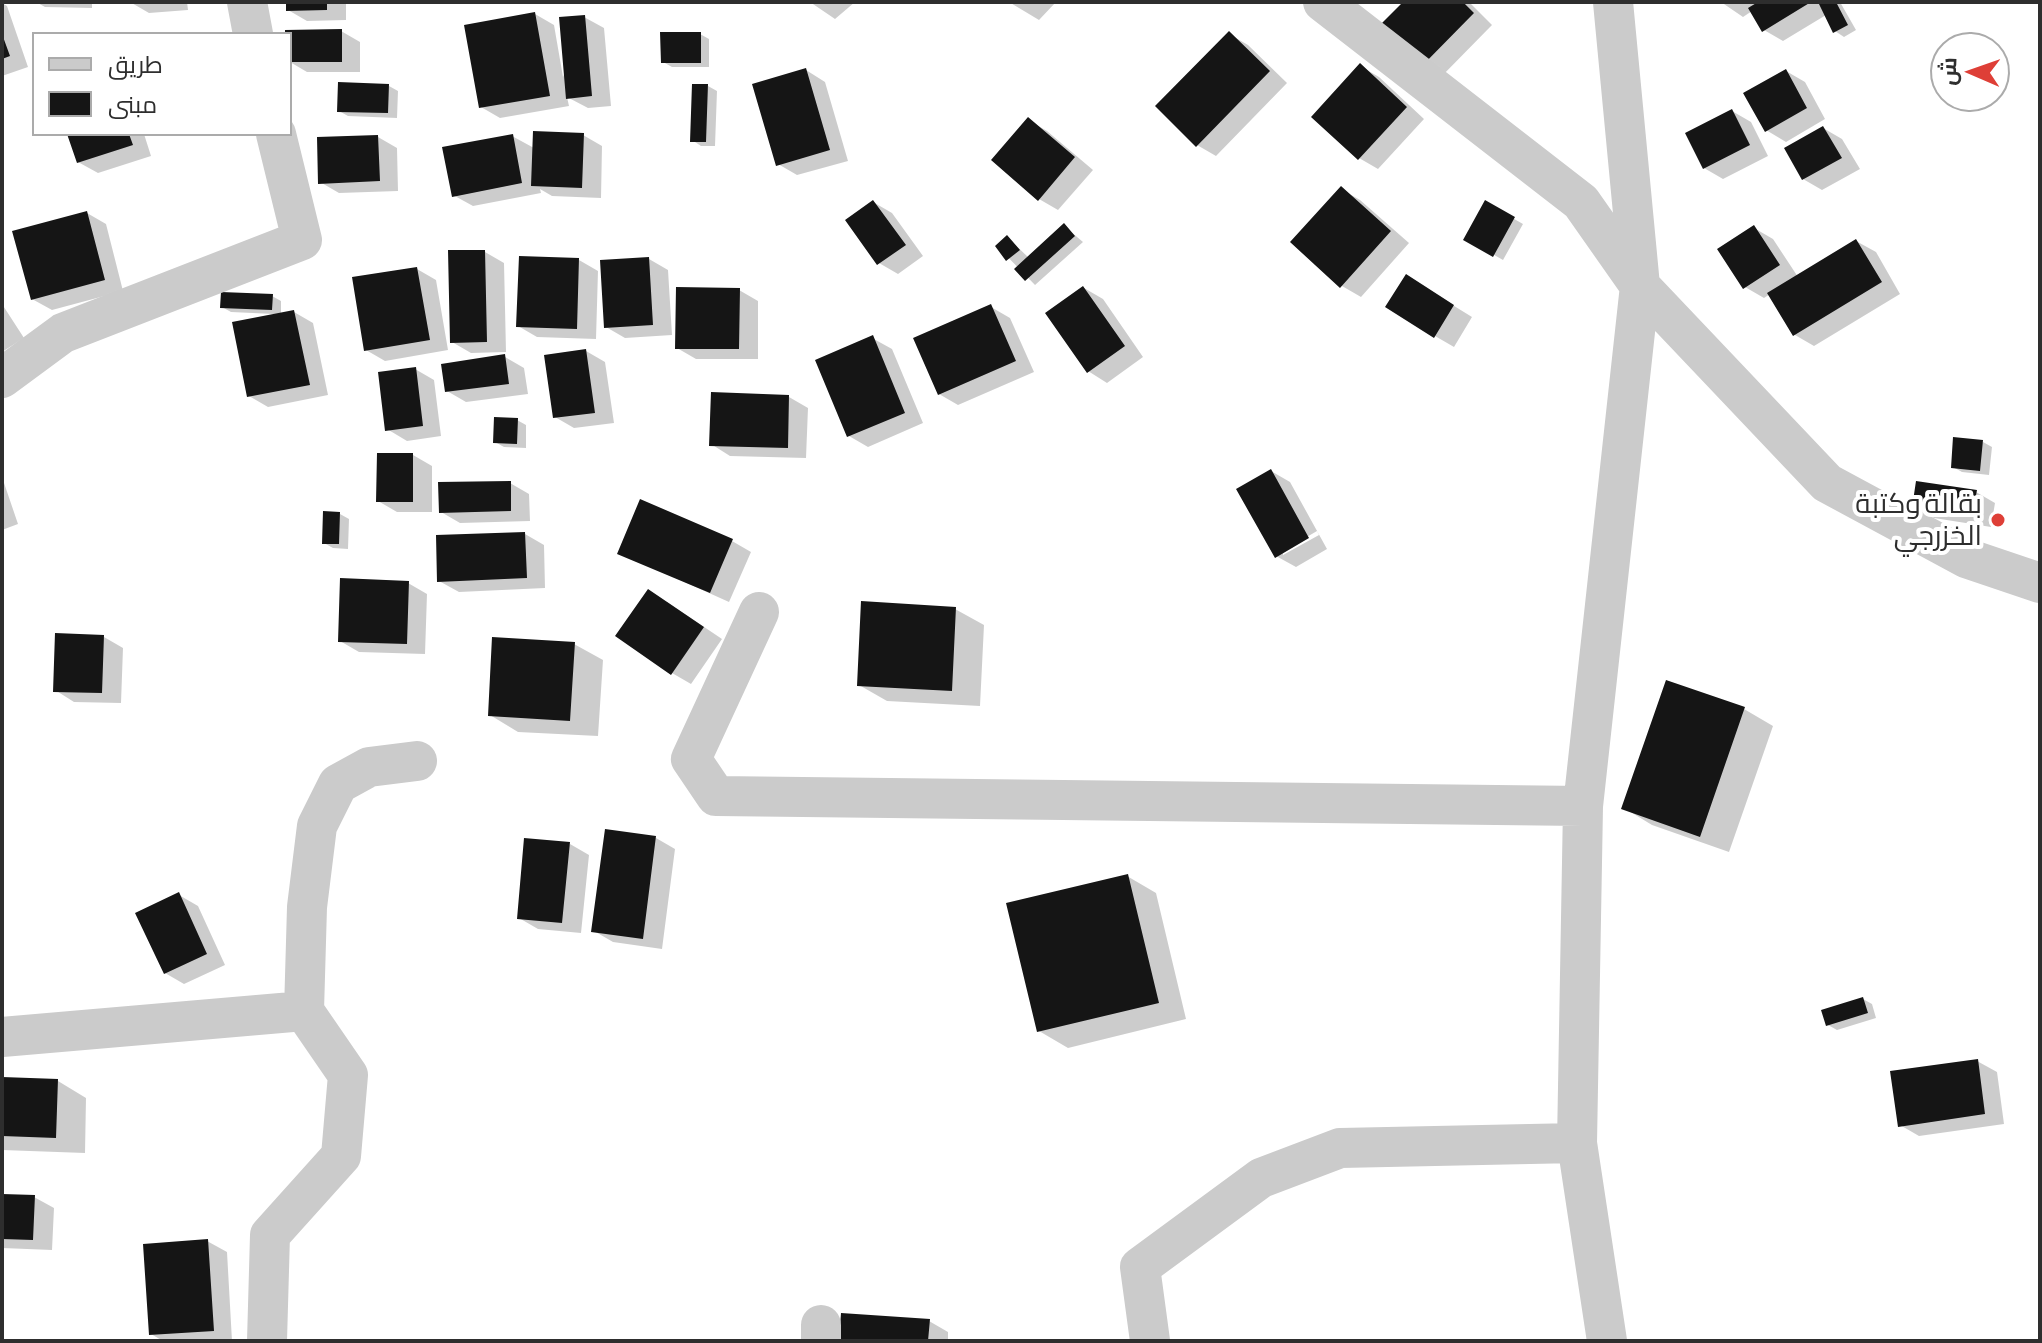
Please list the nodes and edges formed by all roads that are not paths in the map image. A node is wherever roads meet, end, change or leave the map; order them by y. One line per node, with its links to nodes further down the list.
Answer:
1 (247, 2): 4 (street)
2 (1323, 2): 6 (street)
3 (1613, 2): 6 (street)
4 (253, 32)
5 (276, 136): 7 (street)
6 (1640, 286): 8 (street); 11 (street)
7 (2, 378)
8 (2040, 583)
9 (759, 612): 11 (street)
10 (417, 761): 12 (street)
11 (1583, 806): 14 (street)
12 (304, 1011): 13 (street); 15 (street)
13 (2, 1037)
14 (1577, 1143): 16 (street); 17 (street)
15 (267, 1341)
16 (1150, 1341)
17 (1607, 1341)

